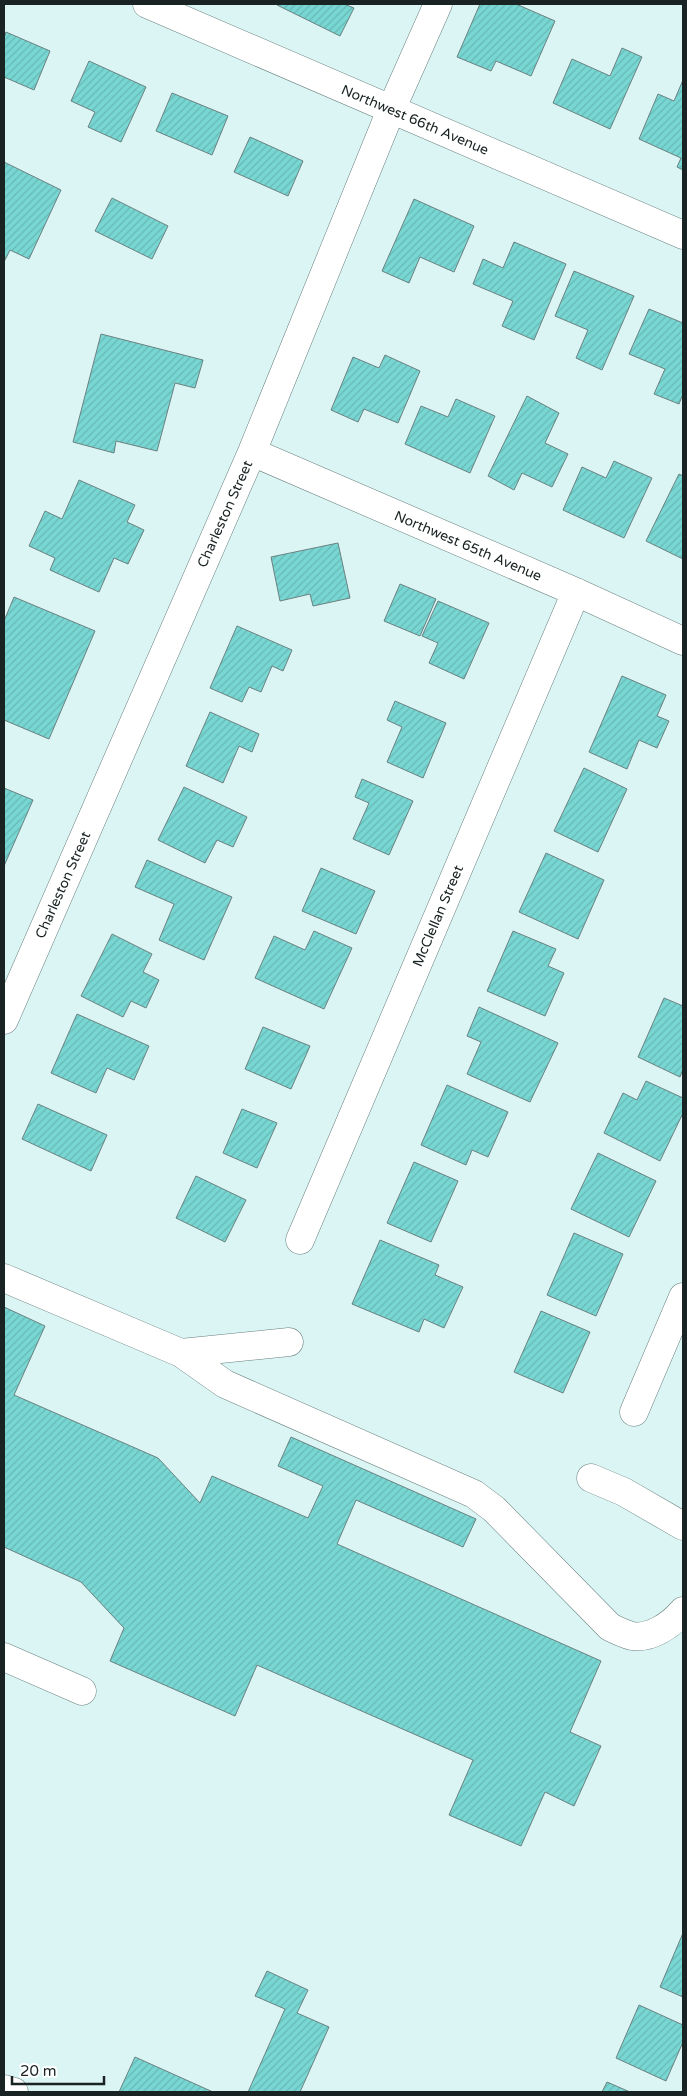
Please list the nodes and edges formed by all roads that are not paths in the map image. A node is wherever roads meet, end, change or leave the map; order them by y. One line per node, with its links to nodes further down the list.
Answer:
1 (147, 4): 3 (street, Northwest 66th Avenue)
2 (438, 4): 3 (street, Charleston Street)
3 (391, 110): 4 (street, Northwest 66th Avenue); 5 (street, Charleston Street)
4 (683, 235)
5 (252, 452): 6 (street, Northwest 65th Avenue); 8 (street, Charleston Street)
6 (576, 592): 7 (street, Northwest 65th Avenue); 9 (street, McClellan Street)
7 (683, 641)
8 (4, 1020)
9 (300, 1240)
10 (4, 1278): 13 (street)
11 (683, 1297): 14 (street)
12 (289, 1342): 13 (street)
13 (181, 1353): 17 (street)
14 (634, 1412)
15 (591, 1478): 16 (street)
16 (683, 1526)
17 (683, 1611)
18 (4, 1658): 19 (street)
19 (82, 1692)
20 (4, 2089): 21 (street)
21 (14, 2092)

